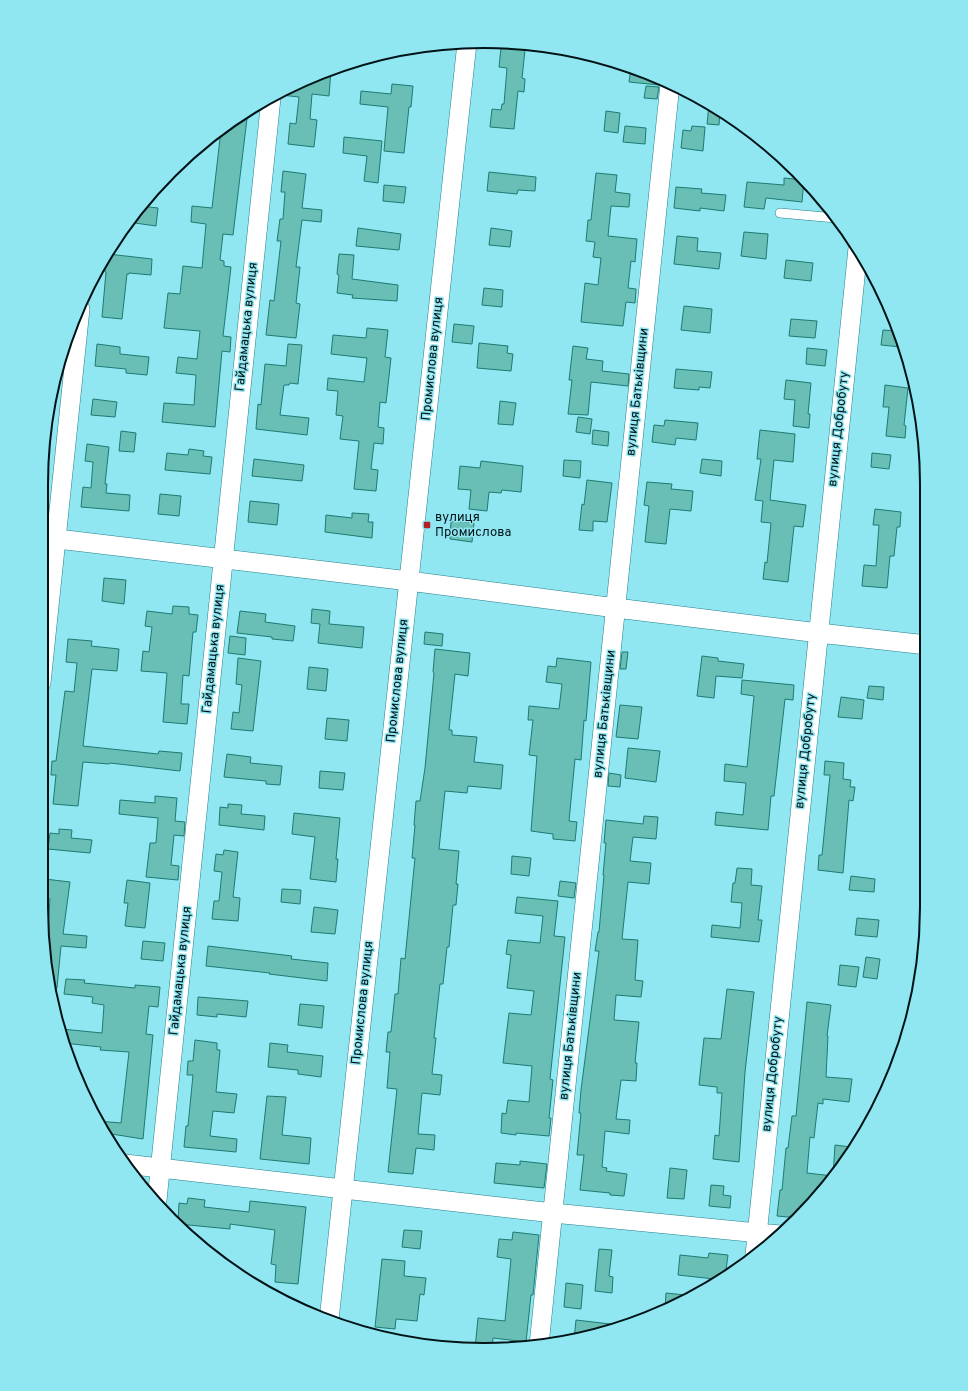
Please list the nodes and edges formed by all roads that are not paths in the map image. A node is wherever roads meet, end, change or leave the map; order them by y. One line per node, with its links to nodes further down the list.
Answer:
1 (466, 49): 10 (street, Промислова вулиця)
2 (669, 90): 11 (street, вулиця Батьківщини)
3 (270, 104): 9 (street, Гайдамацька вулиця)
4 (780, 212): 5 (lane)
5 (829, 217)
6 (857, 258): 12 (street, вулиця Добробуту)
7 (77, 327): 8 (street)
8 (48, 538): 9 (street)
9 (223, 558): 10 (street); 15 (street, Гайдамацька вулиця)
10 (409, 581): 11 (street); 16 (street, Промислова вулиця)
11 (616, 608): 12 (street); 18 (street, вулиця Батьківщини)
12 (818, 633): 13 (street); 19 (street, вулиця Добробуту)
13 (920, 644)
14 (133, 1165): 15 (street)
15 (160, 1169): 16 (street); 17 (street, Гайдамацька вулиця)
16 (343, 1188): 18 (street); 22 (street, Промислова вулиця)
17 (157, 1196)
18 (553, 1213): 19 (street); 23 (street, вулиця Батьківщини)
19 (757, 1232): 20 (street); 21 (street, вулиця Добробуту)
20 (772, 1234)
21 (756, 1248)
22 (330, 1315)
23 (540, 1339)

